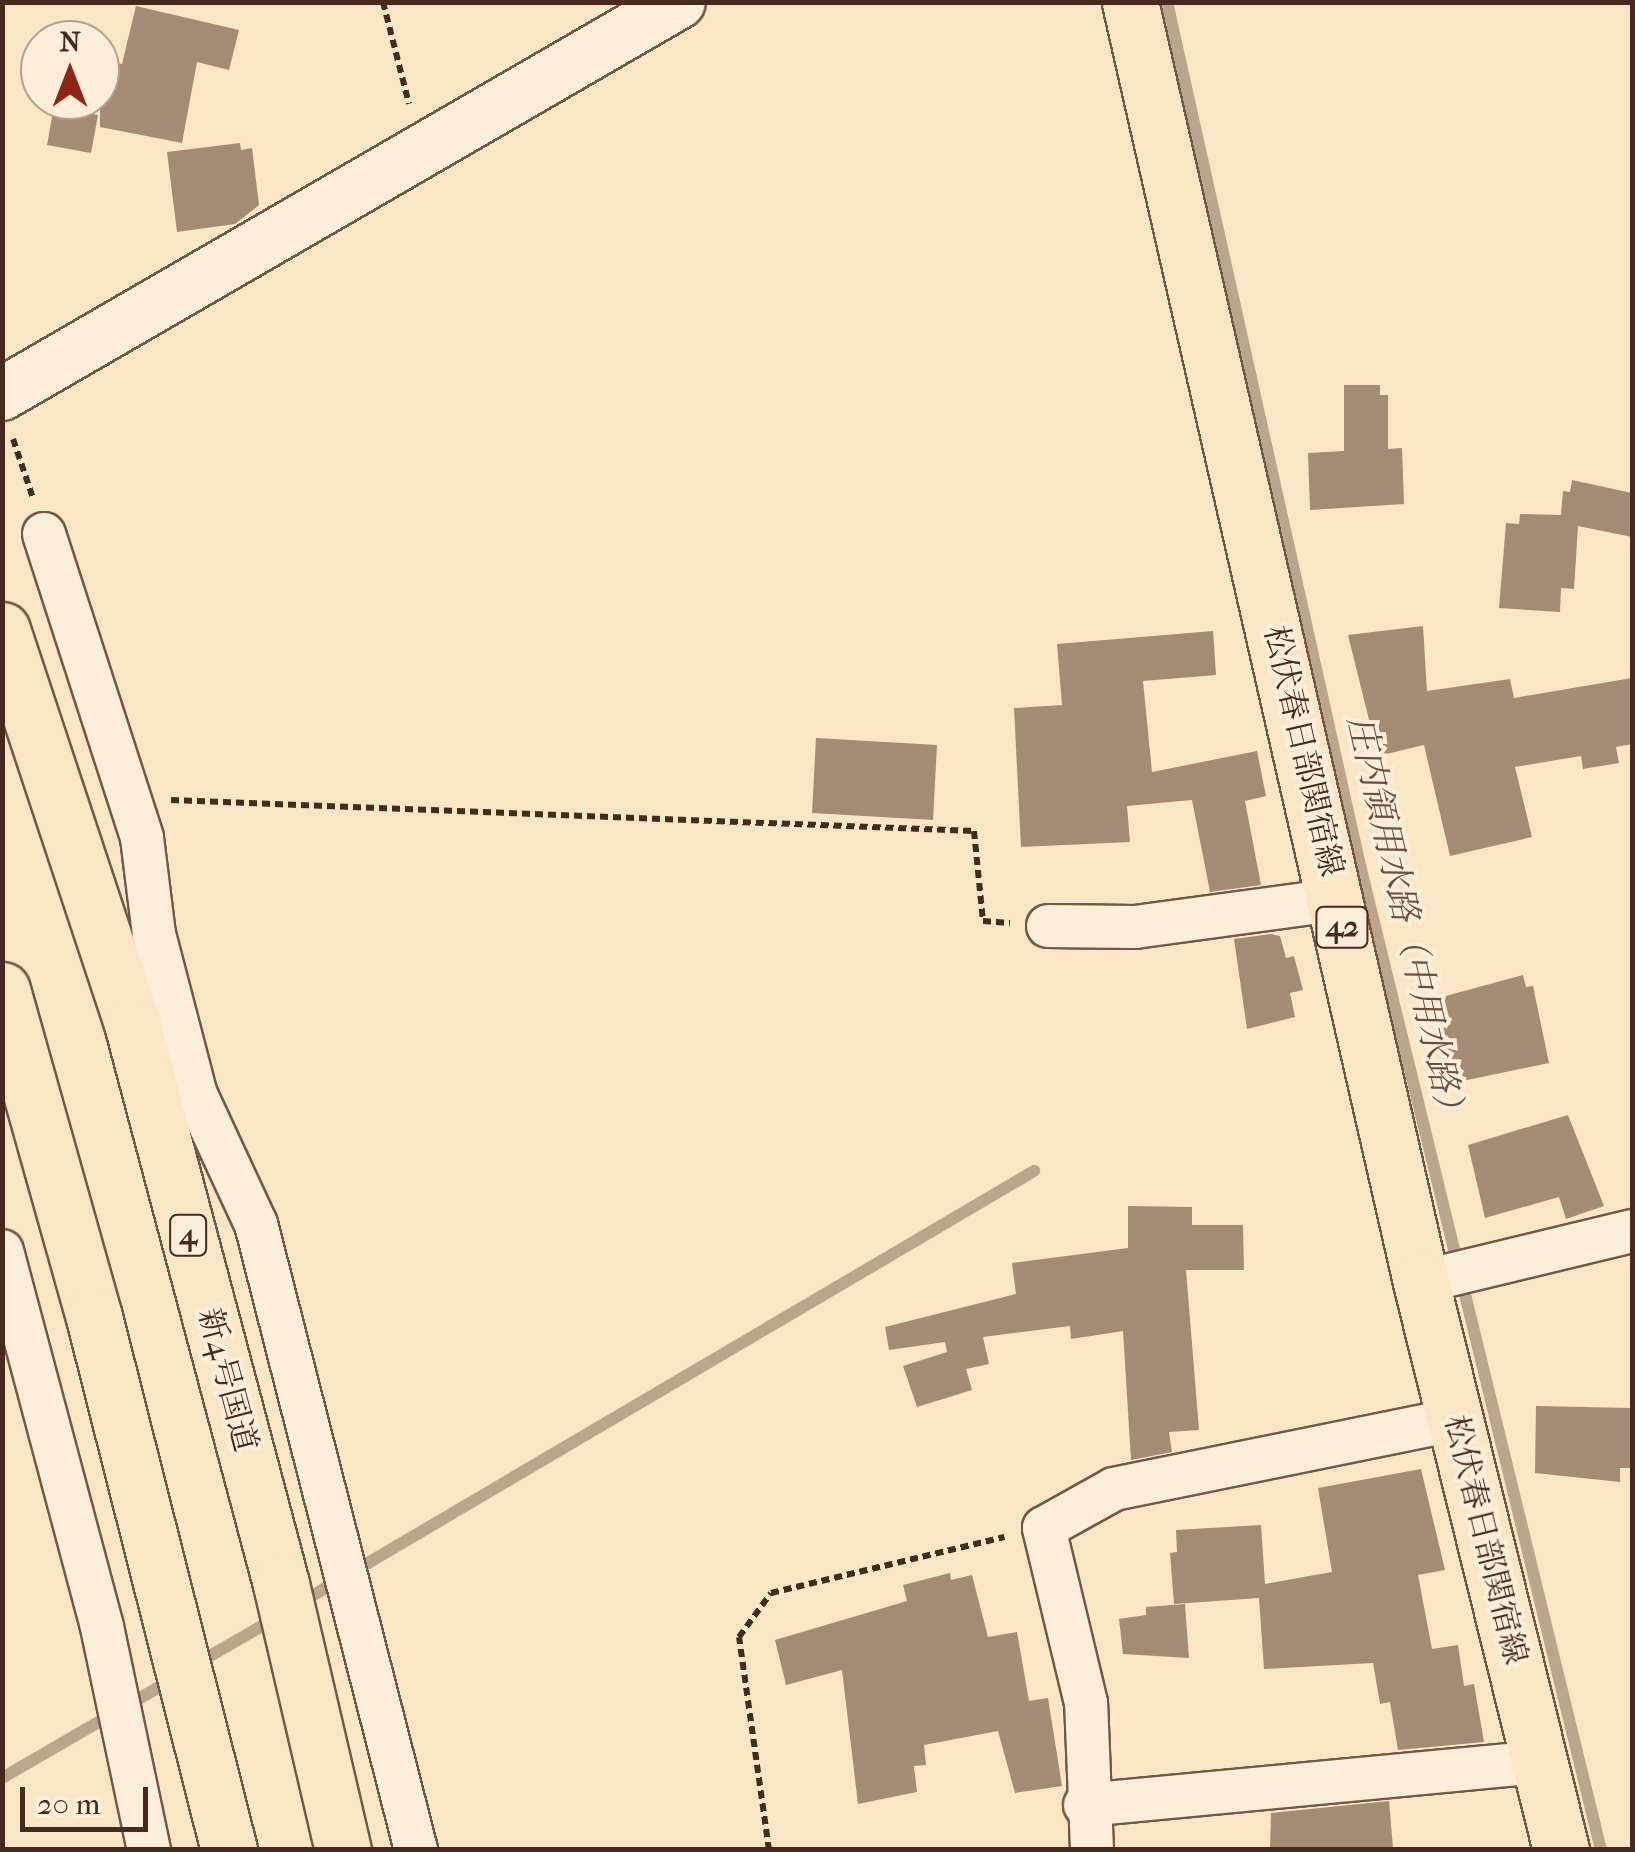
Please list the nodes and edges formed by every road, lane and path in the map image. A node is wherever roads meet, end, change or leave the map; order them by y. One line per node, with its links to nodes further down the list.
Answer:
1 (383, 2): 4 (path)
2 (679, 2): 4 (street)
3 (1130, 2): 9 (main road, 松伏春日部関宿線 / 42)
4 (422, 154): 5 (street)
5 (8, 416): 6 (path)
6 (44, 534): 8 (street)
7 (2, 630): 12 (main road, 新4号国道 / 4)
8 (130, 798): 10 (path); 12 (street)
9 (1336, 900): 10 (street); 16 (main road, 松伏春日部関宿線 / 42)
10 (1048, 926)
11 (2, 990): 13 (main road)
12 (154, 1021): 23 (main road, 新4号国道 / 4); 24 (street)
13 (16, 1082): 22 (main road)
14 (1632, 1231): 16 (street)
15 (2, 1251): 21 (street)
16 (1421, 1282): 17 (main road, 松伏春日部関宿線 / 42)
17 (1454, 1420): 18 (street); 19 (main road, 松伏春日部関宿線 / 42)
18 (1044, 1528): 20 (street); 25 (path)
19 (1541, 1762): 20 (street); 27 (main road, 松伏春日部関宿線 / 42)
20 (1085, 1805): 26 (street)
21 (149, 1850)
22 (229, 1850)
23 (343, 1850)
24 (416, 1850)
25 (770, 1850)
26 (1092, 1850)
27 (1561, 1850)

